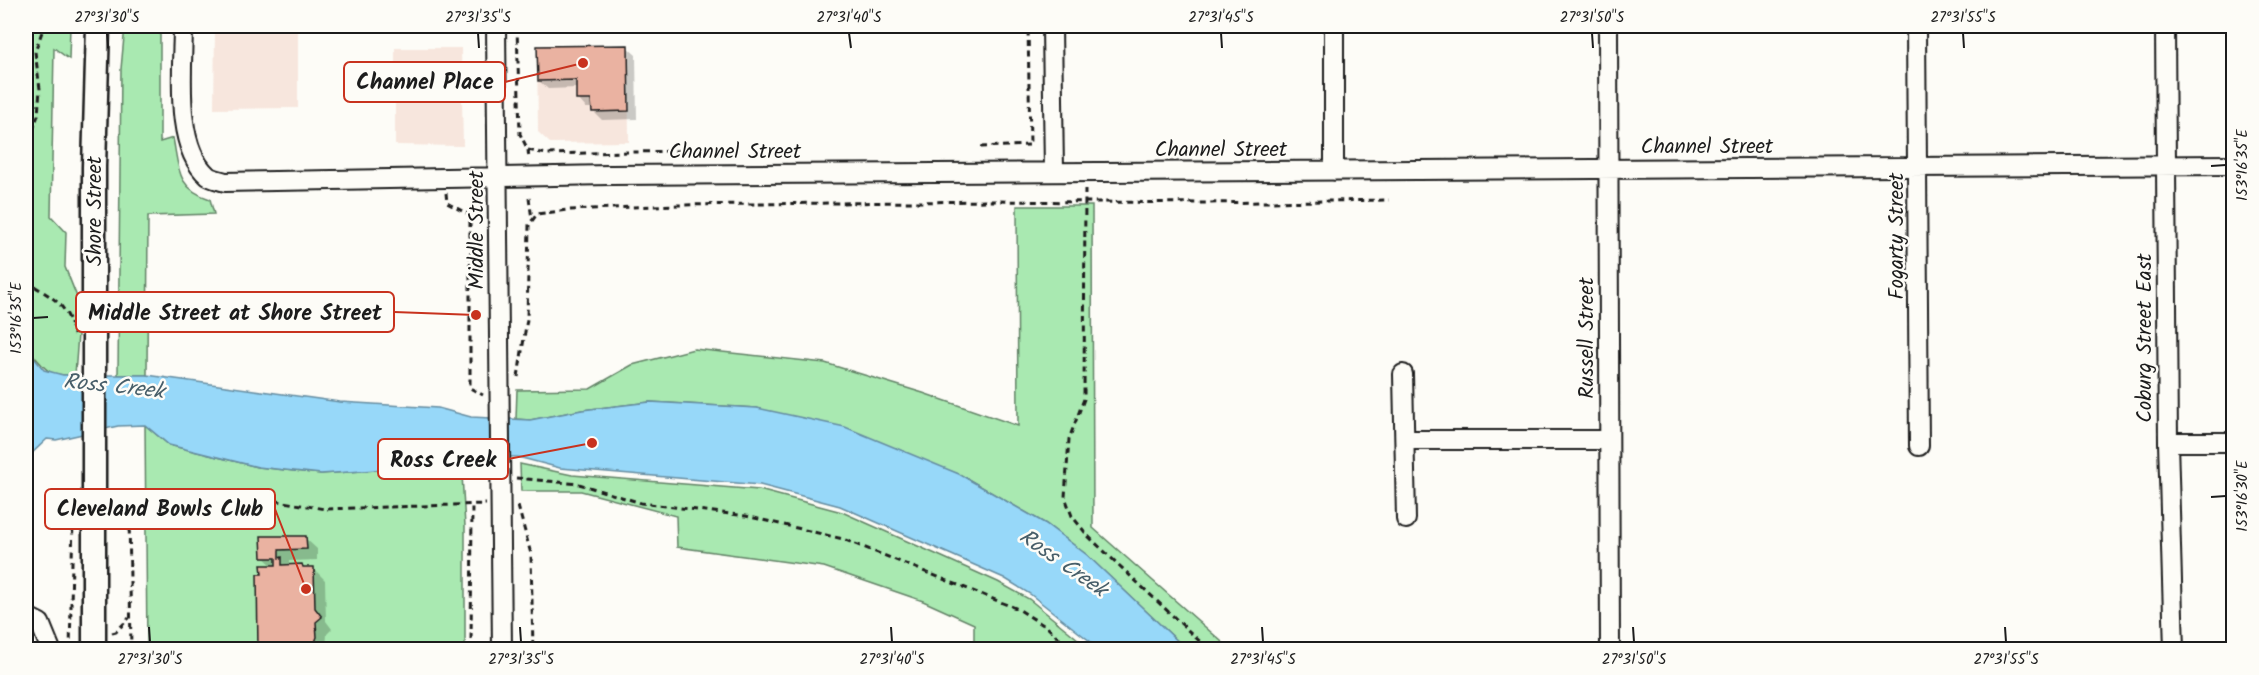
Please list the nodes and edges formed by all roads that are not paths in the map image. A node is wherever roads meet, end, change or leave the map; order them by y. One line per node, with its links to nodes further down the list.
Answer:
1 (98, 26): 24 (main road, Shore Street)
2 (183, 26): 15 (street, Channel Street)
3 (496, 26): 15 (street, Middle Street)
4 (1052, 26): 14 (street)
5 (1334, 26): 13 (street)
6 (1608, 26): 12 (street, Russell Street)
7 (1916, 26): 11 (street, Fogarty Street)
8 (2165, 26): 10 (street, Coburg Street East)
9 (2234, 165): 10 (street, Channel Street)
10 (2165, 166): 11 (street, Channel Street); 19 (street, Coburg Street East)
11 (1918, 167): 12 (street, Channel Street); 21 (street, Fogarty Street)
12 (1608, 169): 13 (street, Channel Street); 18 (street, Russell Street)
13 (1334, 171): 14 (street, Channel Street)
14 (1054, 172): 15 (street, Channel Street)
15 (498, 178): 26 (street, Middle Street)
16 (1403, 374): 17 (street)
17 (1405, 440): 18 (street); 22 (street)
18 (1609, 440): 27 (street, Russell Street)
19 (2168, 442): 20 (street); 28 (street, Coburg Street East)
20 (2234, 442)
21 (1919, 446)
22 (1406, 519)
23 (26, 616): 25 (street)
24 (94, 644)
25 (51, 648)
26 (502, 650)
27 (1610, 650)
28 (2174, 650)

